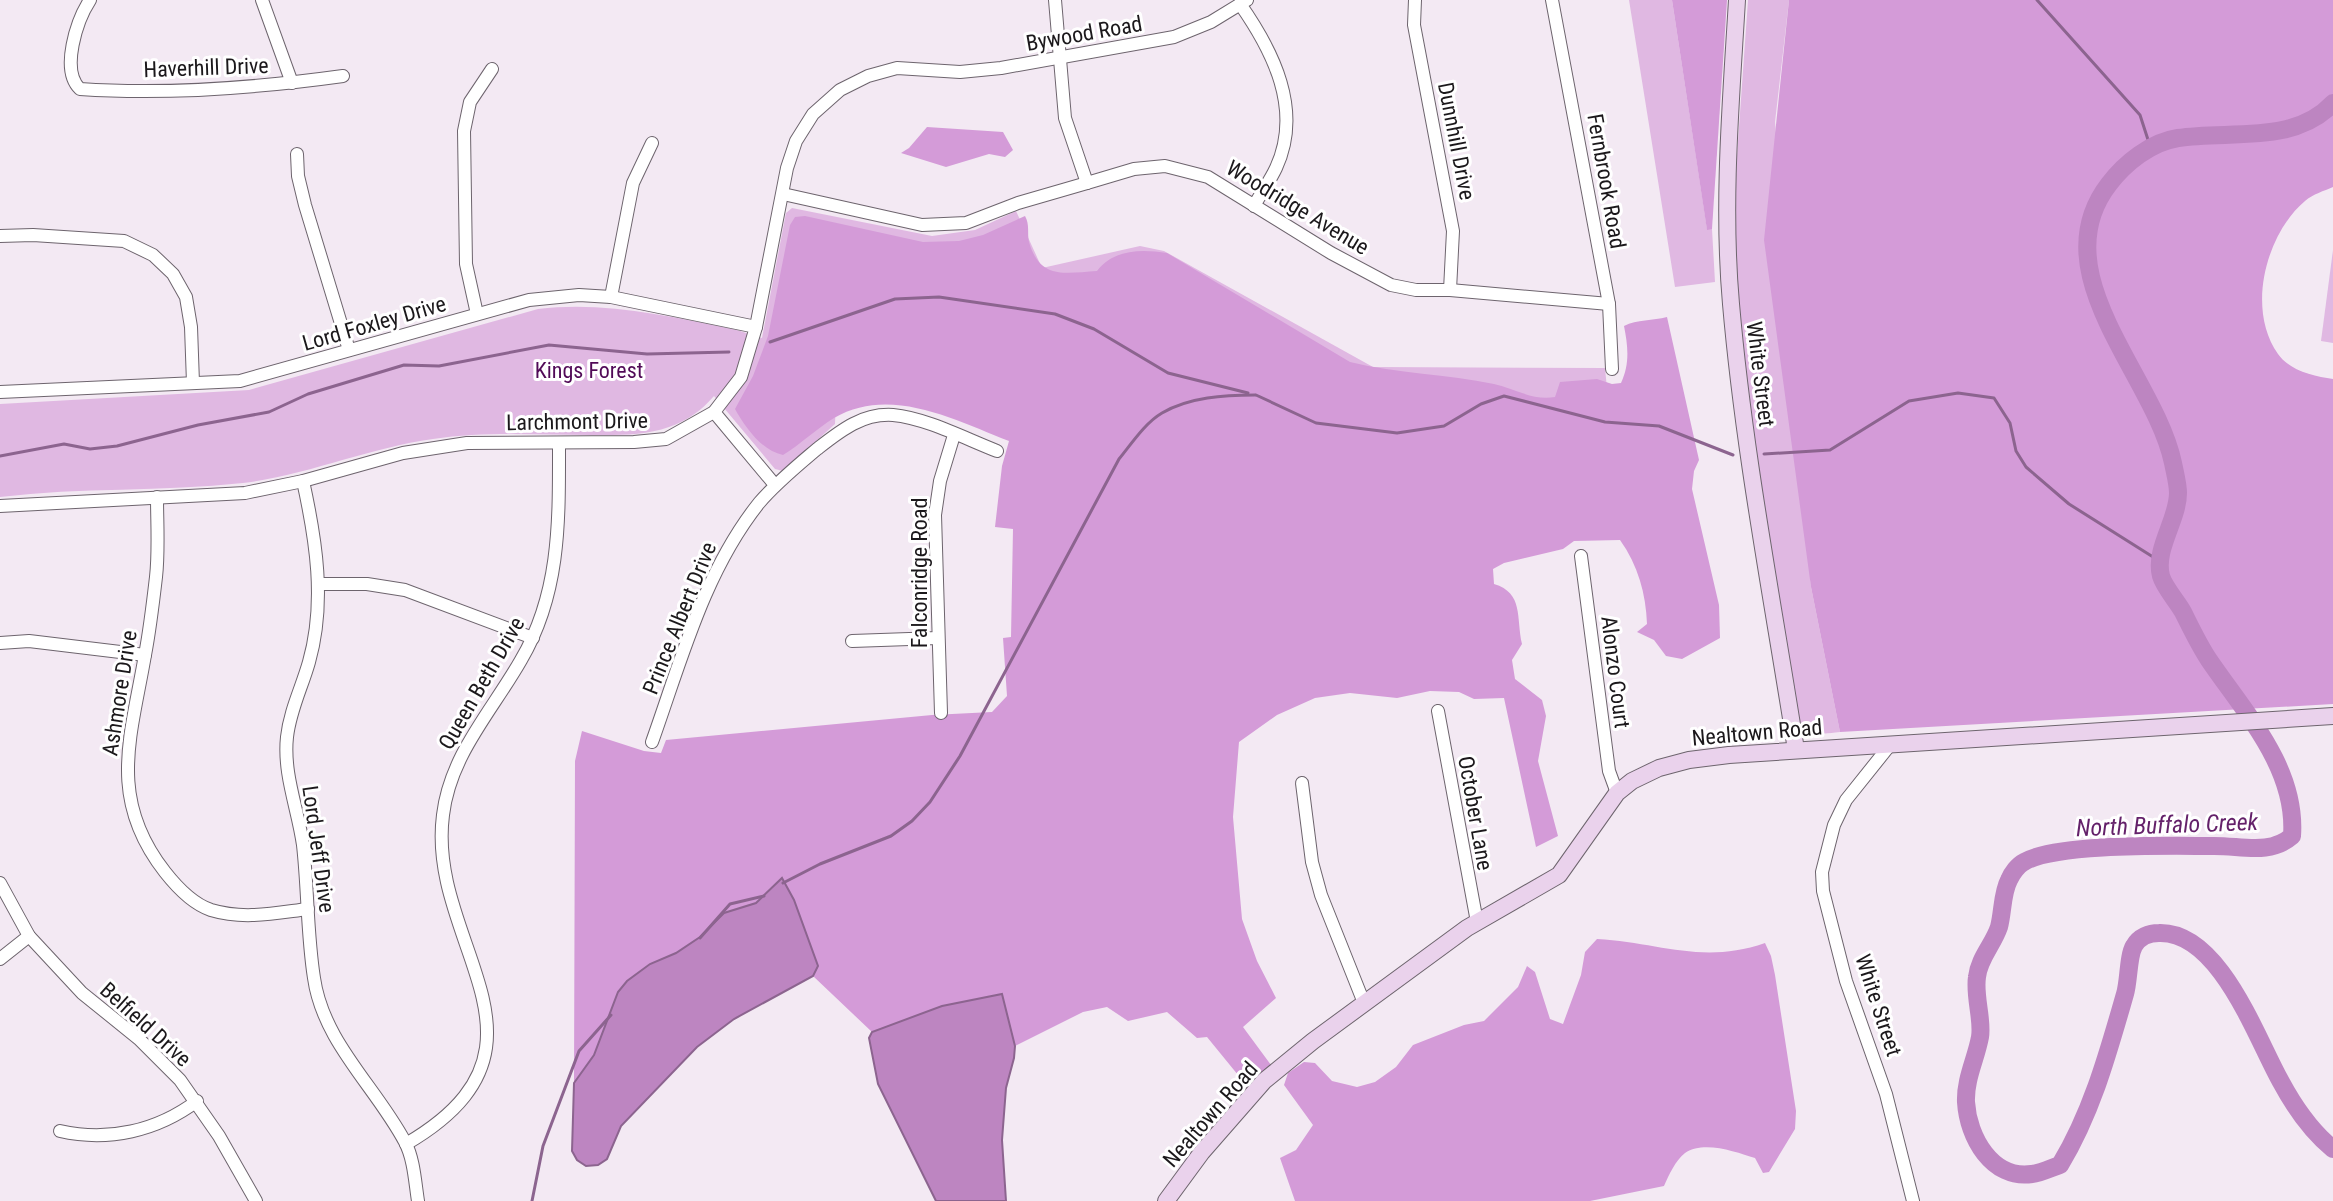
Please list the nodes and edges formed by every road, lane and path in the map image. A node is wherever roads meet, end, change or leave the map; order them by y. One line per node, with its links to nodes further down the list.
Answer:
1 (90, 0): 12 (street, Haverhill Drive)
2 (262, 0): 12 (street)
3 (1055, 0): 8 (street)
4 (1415, 0): 19 (street, Dunnhill Drive)
5 (1552, 0): 21 (street, Fernbrook Road)
6 (1737, 0): 48 (street, White Street)
7 (1244, 2): 8 (street, Bywood Road); 17 (street)
8 (1059, 57): 10 (street, Bywood Road); 15 (street)
9 (492, 69): 22 (street)
10 (919, 69): 16 (street, Larchmont Drive)
11 (343, 76): 12 (street, Haverhill Drive)
12 (292, 83)
13 (652, 143): 20 (street)
14 (297, 154): 24 (street)
15 (1087, 183): 16 (street, Woodridge Avenue); 17 (street, Woodridge Avenue)
16 (783, 194): 23 (street, Larchmont Drive)
17 (1254, 206): 19 (street, Woodridge Avenue)
18 (0, 236): 26 (street)
19 (1450, 290): 21 (street, Woodridge Avenue)
20 (611, 297): 22 (street, Lord Foxley Drive); 23 (street, Lord Foxley Drive)
21 (1609, 304): 25 (street, Fernbrook Road)
22 (477, 314): 24 (street, Lord Foxley Drive)
23 (756, 327): 28 (street, Larchmont Drive)
24 (349, 350): 26 (street, Lord Foxley Drive)
25 (1612, 369)
26 (193, 383): 27 (street, Lord Foxley Drive)
27 (0, 392)
28 (714, 412): 30 (street, Larchmont Drive); 33 (street)
29 (954, 435): 31 (street, Prince Albert Drive); 33 (street, Prince Albert Drive); 39 (street, Falconridge Road)
30 (559, 443): 32 (street, Larchmont Drive); 38 (street, Queen Beth Drive)
31 (997, 451)
32 (303, 481): 34 (street, Larchmont Drive); 37 (street, Lord Jeff Drive)
33 (775, 485): 46 (street, Prince Albert Drive)
34 (157, 497): 35 (street, Larchmont Drive); 42 (street, Ashmore Drive)
35 (0, 506)
36 (1581, 556): 50 (street, Alonzo Court)
37 (319, 584): 38 (street); 52 (street, Lord Jeff Drive)
38 (533, 638): 59 (street, Queen Beth Drive)
39 (938, 638): 40 (street); 44 (street, Falconridge Road)
40 (852, 641)
41 (0, 643): 42 (street)
42 (145, 655): 52 (street, Ashmore Drive)
43 (1438, 711): 53 (street, October Lane)
44 (941, 713)
45 (2333, 716): 47 (street, Nealtown Road)
46 (652, 742)
47 (1890, 745): 48 (street, Nealtown Road); 63 (street, White Street)
48 (1796, 750): 50 (street, Nealtown Road)
49 (1302, 783): 56 (street)
50 (1617, 793): 53 (street, Nealtown Road)
51 (0, 883): 54 (street, Belfield Drive)
52 (308, 909): 59 (street, Lord Jeff Drive)
53 (1477, 922): 56 (street, Nealtown Road)
54 (29, 936): 55 (street); 57 (street, Belfield Drive)
55 (0, 959)
56 (1364, 1003): 62 (street, Nealtown Road)
57 (197, 1101): 58 (street); 60 (street, Belfield Drive)
58 (60, 1131)
59 (406, 1144): 61 (street, Lord Jeff Drive)
60 (256, 1201)
61 (418, 1201)
62 (1166, 1201)
63 (1913, 1201)

